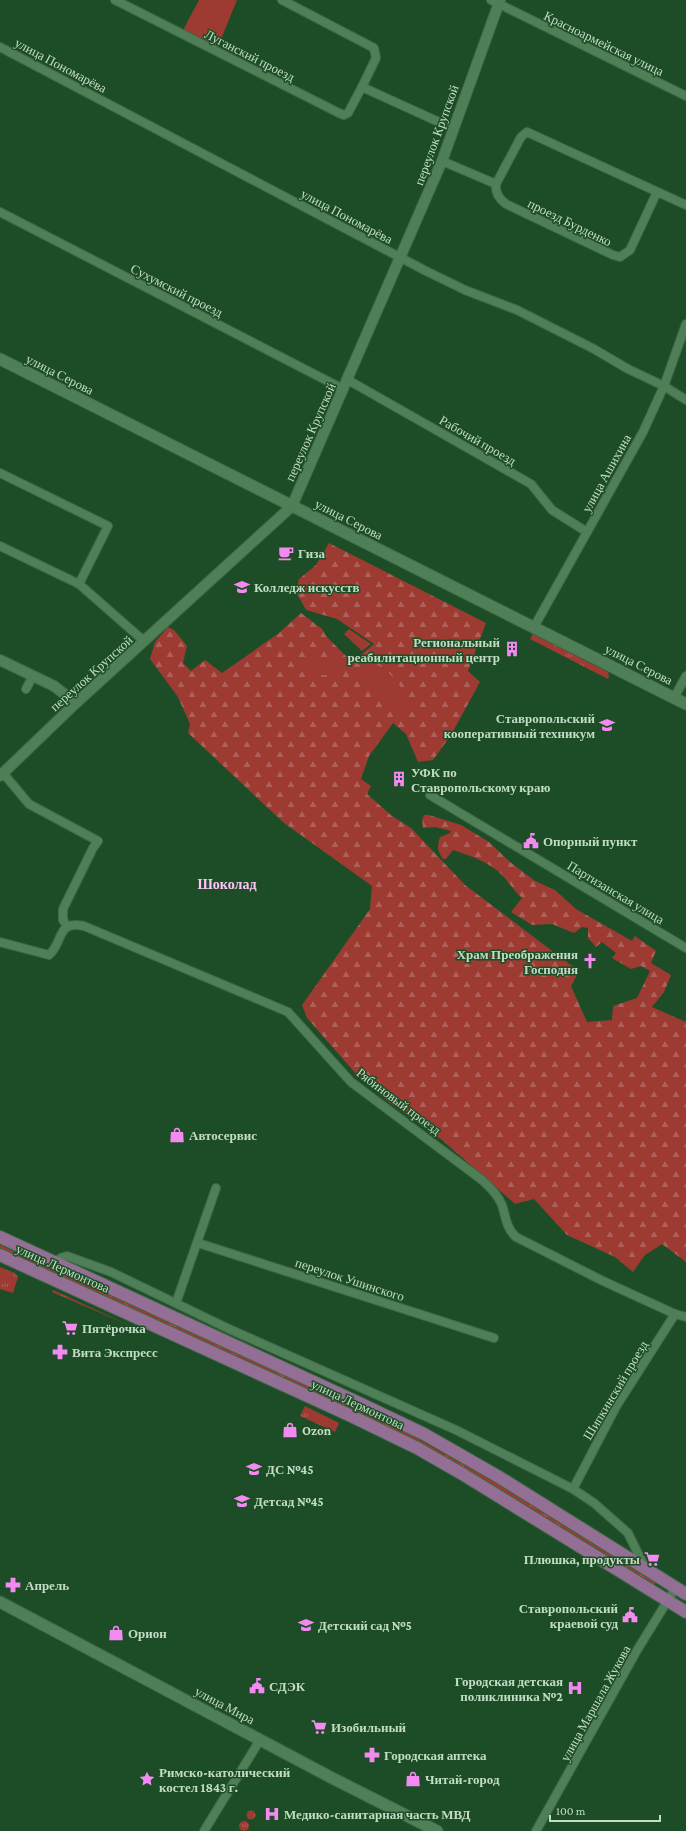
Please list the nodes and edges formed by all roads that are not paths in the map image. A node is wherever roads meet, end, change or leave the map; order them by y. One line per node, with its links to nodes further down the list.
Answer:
1 (115, 0): 5 (street, Луганский проезд)
2 (282, 0): 5 (street, Луганский проезд)
3 (496, 1): 6 (street, Красноармейская улица); 7 (street, переулок Крупской)
4 (0, 47): 13 (street, улица Пономарёва)
5 (362, 87): 7 (street)
6 (686, 96)
7 (452, 128): 8 (street, переулок Крупской)
8 (442, 161): 9 (street); 13 (street, переулок Крупской)
9 (496, 184): 10 (street); 10 (street, проезд Бурденко)
10 (657, 192): 11 (street)
11 (686, 205)
12 (0, 212): 16 (street, Сухумский проезд)
13 (401, 258): 16 (street, переулок Крупской); 17 (street, улица Пономарёва)
14 (686, 324): 17 (street, улица Ашихина)
15 (0, 359): 20 (main road, улица Серова)
16 (346, 385): 20 (street, переулок Крупской); 21 (street, Рабочий проезд)
17 (664, 386): 18 (street, улица Пономарёва); 21 (street, улица Ашихина)
18 (686, 400)
19 (0, 473): 23 (street)
20 (292, 506): 24 (main road, улица Серова); 25 (street, переулок Крупской)
21 (587, 532): 24 (street, улица Ашихина)
22 (0, 546): 23 (street)
23 (79, 584): 25 (street)
24 (534, 627): 30 (main road, улица Серова)
25 (144, 641): 31 (street, переулок Крупской)
26 (0, 660): 27 (street)
27 (33, 676): 29 (street); 31 (street)
28 (686, 676): 30 (street)
29 (26, 689)
30 (674, 698): 32 (main road, улица Серова)
31 (76, 703): 33 (street, переулок Крупской)
32 (686, 704)
33 (2, 775): 35 (street)
34 (430, 795): 37 (street, Партизанская улица)
35 (67, 926): 36 (street); 44 (street, Рябиновый проезд)
36 (0, 942)
37 (686, 948)
38 (216, 1188): 40 (street)
39 (2, 1239): 42 (main road, улица Лермонтова)
40 (198, 1243): 43 (street); 46 (street, переулок Ушинского)
41 (0, 1255): 50 (main road, улица Лермонтова)
42 (55, 1262): 43 (street); 48 (main road, улица Лермонтова)
43 (176, 1303): 47 (street)
44 (675, 1314): 45 (street); 47 (street, Шипкинский проезд)
45 (686, 1317)
46 (494, 1338)
47 (573, 1489): 48 (street)
48 (645, 1568): 49 (main road, улица Лермонтова)
49 (681, 1591): 50 (street, улица Маршала Жукова)
50 (668, 1600): 52 (main road, улица Лермонтова); 56 (street, улица Маршала Жукова)
51 (0, 1602): 53 (main road, улица Мира)
52 (686, 1612)
53 (260, 1740): 54 (street); 55 (main road, улица Мира)
54 (204, 1831)
55 (438, 1831)
56 (536, 1831)

